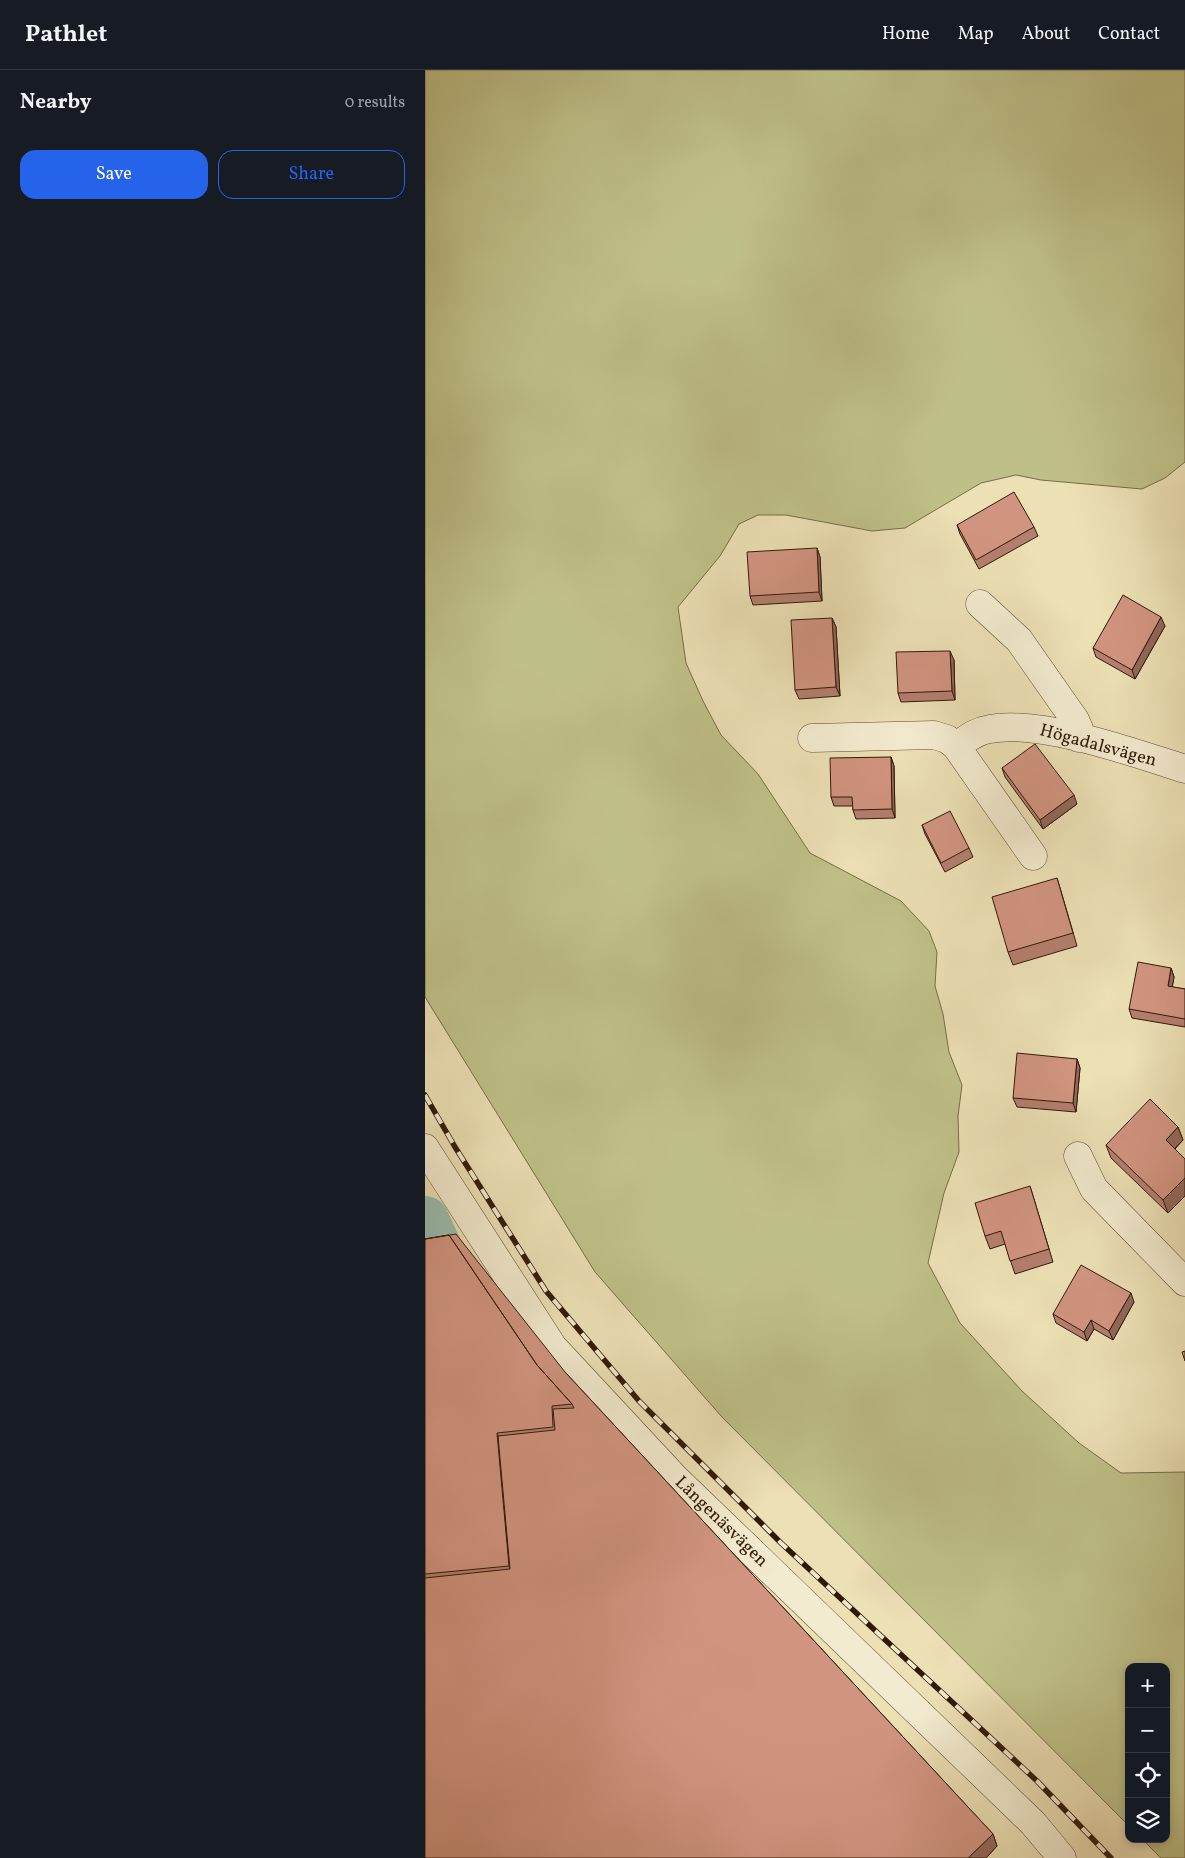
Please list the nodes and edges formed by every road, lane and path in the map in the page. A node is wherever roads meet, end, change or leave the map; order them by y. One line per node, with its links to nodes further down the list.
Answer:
1 (980, 604): 3 (street)
2 (812, 738): 4 (street)
3 (1079, 738): 4 (street, Högadalsvägen); 5 (street, Högadalsvägen)
4 (956, 746): 6 (street)
5 (1185, 769)
6 (1033, 856)
7 (426, 1150): 10 (street, Långenäsvägen)
8 (1078, 1156): 9 (street)
9 (1185, 1282)
10 (1062, 1858)

